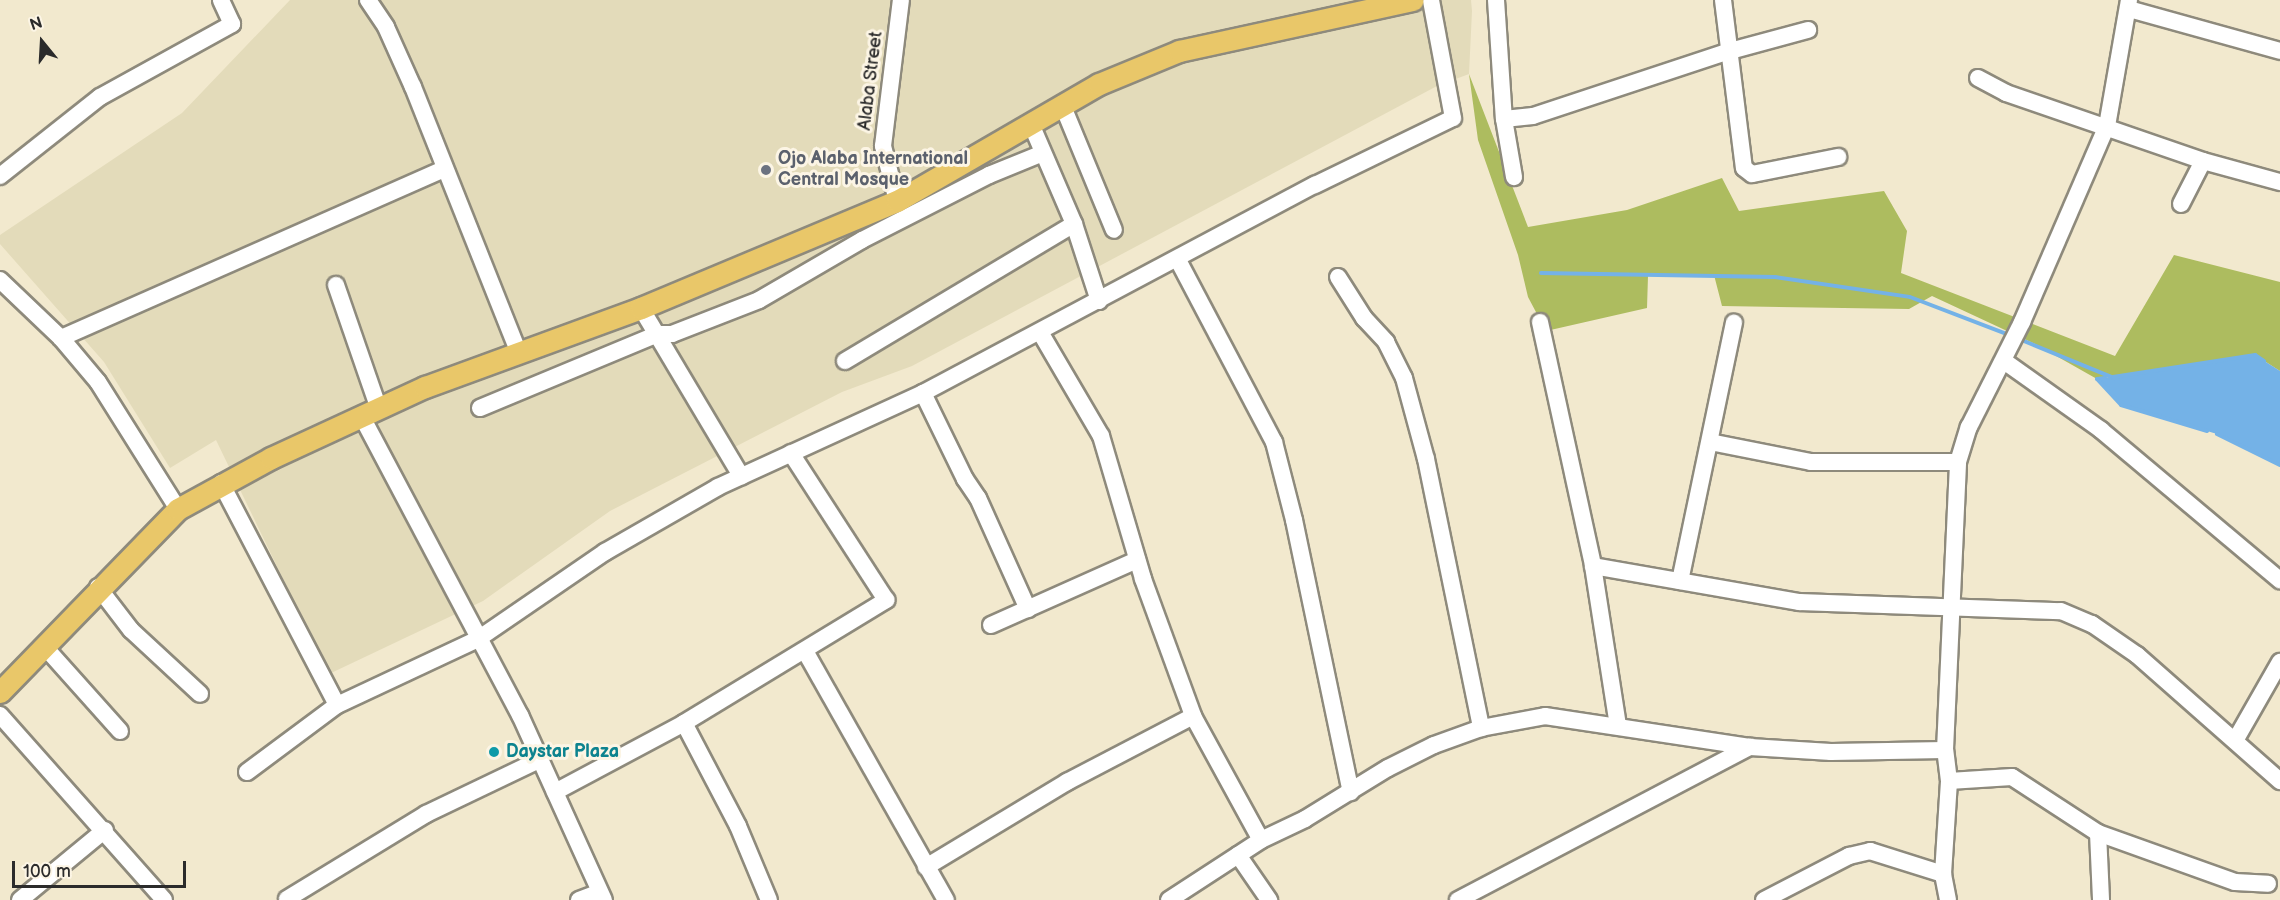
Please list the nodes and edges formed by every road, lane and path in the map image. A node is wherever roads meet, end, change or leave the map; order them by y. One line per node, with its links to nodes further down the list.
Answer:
1 (221, 0): 21 (street)
2 (369, 0): 20 (street)
3 (901, 0): 24 (street, Alaba Street)
4 (1412, 0): 13 (main road)
5 (1431, 0): 28 (street)
6 (1496, 0): 14 (street)
7 (1723, 0): 10 (street)
8 (2129, 5): 11 (street); 16 (street)
9 (1808, 30): 10 (street)
10 (1730, 51): 14 (street); 18 (street)
11 (2280, 51)
12 (1978, 78): 16 (street)
13 (1062, 104): 15 (main road); 27 (street)
14 (1504, 119): 22 (street)
15 (1031, 124): 17 (street); 24 (main road)
16 (2107, 126): 19 (street); 40 (street)
17 (1043, 153): 26 (street); 37 (street)
18 (1838, 157)
19 (2203, 161): 23 (street); 25 (street)
20 (444, 169): 38 (street); 39 (street)
21 (0, 176)
22 (1514, 177)
23 (2280, 182)
24 (897, 201): 33 (main road)
25 (2181, 204)
26 (1074, 224): 32 (street); 41 (street)
27 (1114, 230)
28 (1178, 260): 32 (street); 80 (street)
29 (1338, 277): 70 (street)
30 (0, 280): 38 (street)
31 (336, 285): 44 (street)
32 (1099, 301): 36 (street)
33 (642, 308): 37 (street); 39 (main road)
34 (1540, 322): 52 (street)
35 (1734, 323): 45 (street)
36 (1040, 332): 42 (street); 51 (street)
37 (658, 334): 43 (street); 48 (street)
38 (61, 338): 50 (street)
39 (519, 353): 44 (main road)
40 (2006, 356): 47 (street); 53 (street)
41 (845, 361)
42 (923, 393): 46 (street); 57 (street)
43 (480, 408)
44 (370, 412): 49 (main road); 59 (street)
45 (1710, 442): 47 (street); 54 (street)
46 (791, 453): 48 (street); 61 (street)
47 (1958, 462): 56 (street)
48 (741, 476): 59 (street)
49 (221, 483): 50 (main road); 65 (street)
50 (178, 509): 55 (main road)
51 (1137, 560): 57 (street); 67 (street)
52 (1593, 566): 54 (street); 69 (street)
53 (2280, 580)
54 (1680, 581): 56 (street)
55 (98, 587): 60 (main road); 64 (street)
56 (1953, 604): 72 (street); 74 (street)
57 (1028, 609): 58 (street)
58 (992, 625)
59 (478, 639): 65 (street); 75 (street)
60 (44, 646): 63 (main road); 71 (street)
61 (806, 651): 68 (street); 85 (street)
62 (2280, 662): 72 (street)
63 (0, 692)
64 (200, 694)
65 (337, 705): 76 (street)
66 (0, 715): 81 (street)
67 (1193, 716): 83 (street); 85 (street)
68 (684, 723): 79 (street); 93 (street)
69 (1618, 726): 70 (street); 73 (street)
70 (1481, 728): 80 (street)
71 (120, 731)
72 (2236, 739): 78 (street)
73 (1749, 747): 74 (street); 97 (street)
74 (1945, 750): 77 (street)
75 (541, 759): 79 (street); 89 (street)
76 (247, 772)
77 (1949, 781): 82 (street); 86 (street)
78 (2280, 782)
79 (555, 792): 88 (street)
80 (1351, 792): 83 (street)
81 (105, 830): 90 (street); 91 (street)
82 (2098, 834): 87 (street); 100 (street)
83 (1261, 840): 84 (street)
84 (1238, 855): 95 (street); 96 (street)
85 (926, 867): 94 (street)
86 (1943, 874): 98 (street); 99 (street)
87 (2268, 884)
88 (602, 896): 92 (street)
89 (287, 899)
90 (20, 900)
91 (164, 900)
92 (579, 900)
93 (769, 900)
94 (946, 900)
95 (1169, 900)
96 (1269, 900)
97 (1458, 900)
98 (1764, 900)
99 (1948, 900)
100 (2100, 900)

